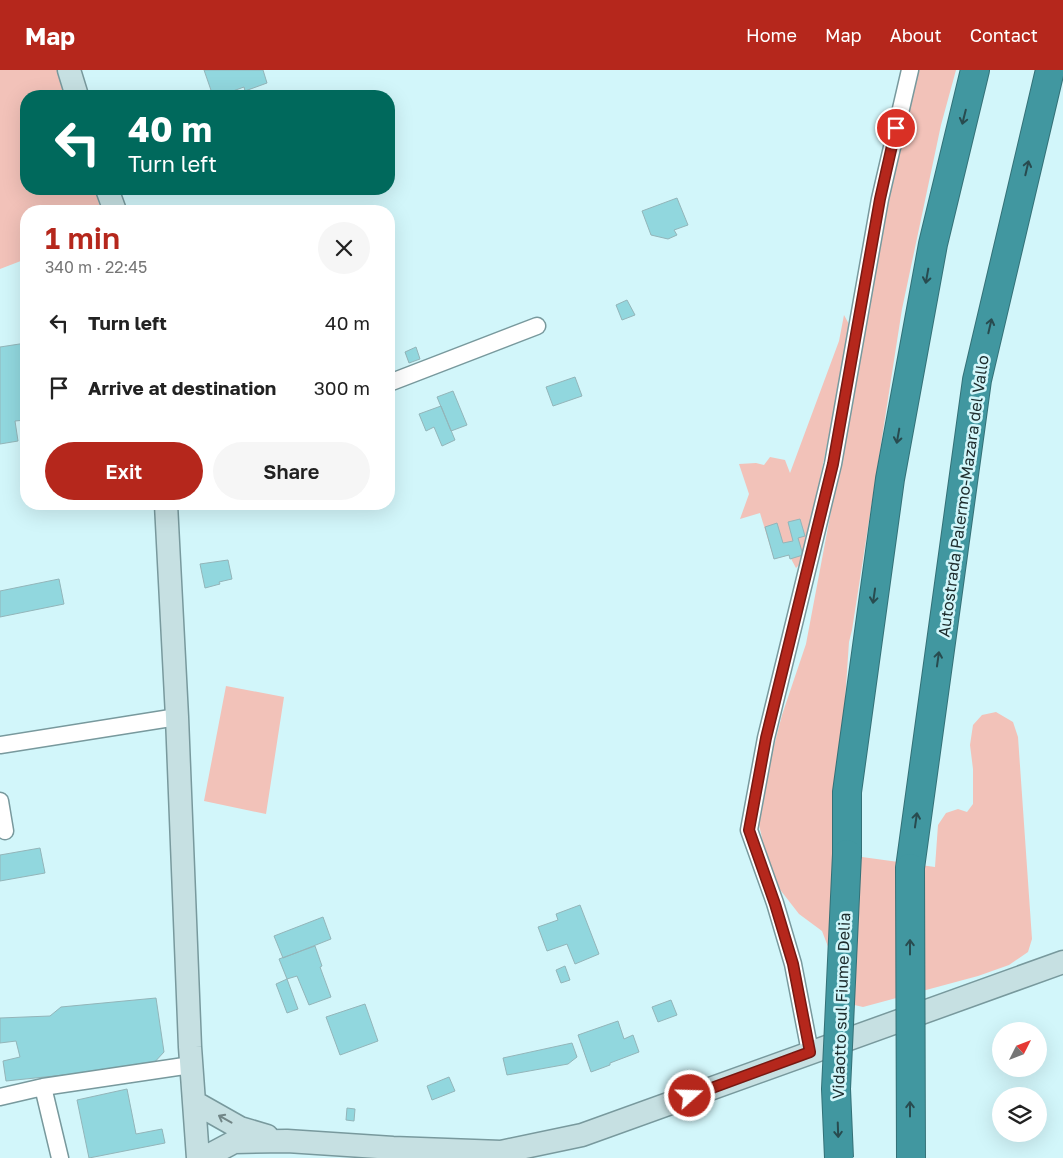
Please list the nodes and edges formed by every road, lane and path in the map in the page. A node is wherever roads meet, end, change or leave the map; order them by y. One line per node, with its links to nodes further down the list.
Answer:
1 (69, 70): 5 (street)
2 (910, 70): 14 (street)
3 (975, 70): 23 (highway, Vidaotto sul Fiume Delia, one-way to 23, bridge)
4 (1050, 70): 24 (highway, Autostrada Palermo-Mazara del Vallo, one-way to 4, bridge)
5 (75, 90)
6 (537, 326): 7 (street)
7 (395, 381)
8 (166, 510): 9 (street)
9 (177, 717): 10 (street); 15 (street)
10 (0, 745)
11 (0, 801): 12 (street)
12 (5, 831)
13 (1063, 962): 14 (street)
14 (810, 1052): 19 (street)
15 (191, 1065): 16 (street); 18 (street)
16 (43, 1087): 17 (street); 20 (street)
17 (0, 1097)
18 (194, 1102): 19 (street, one-way to 18); 21 (street)
19 (287, 1141): 22 (street)
20 (60, 1158)
21 (198, 1158)
22 (204, 1158)
23 (839, 1158)
24 (911, 1158)

